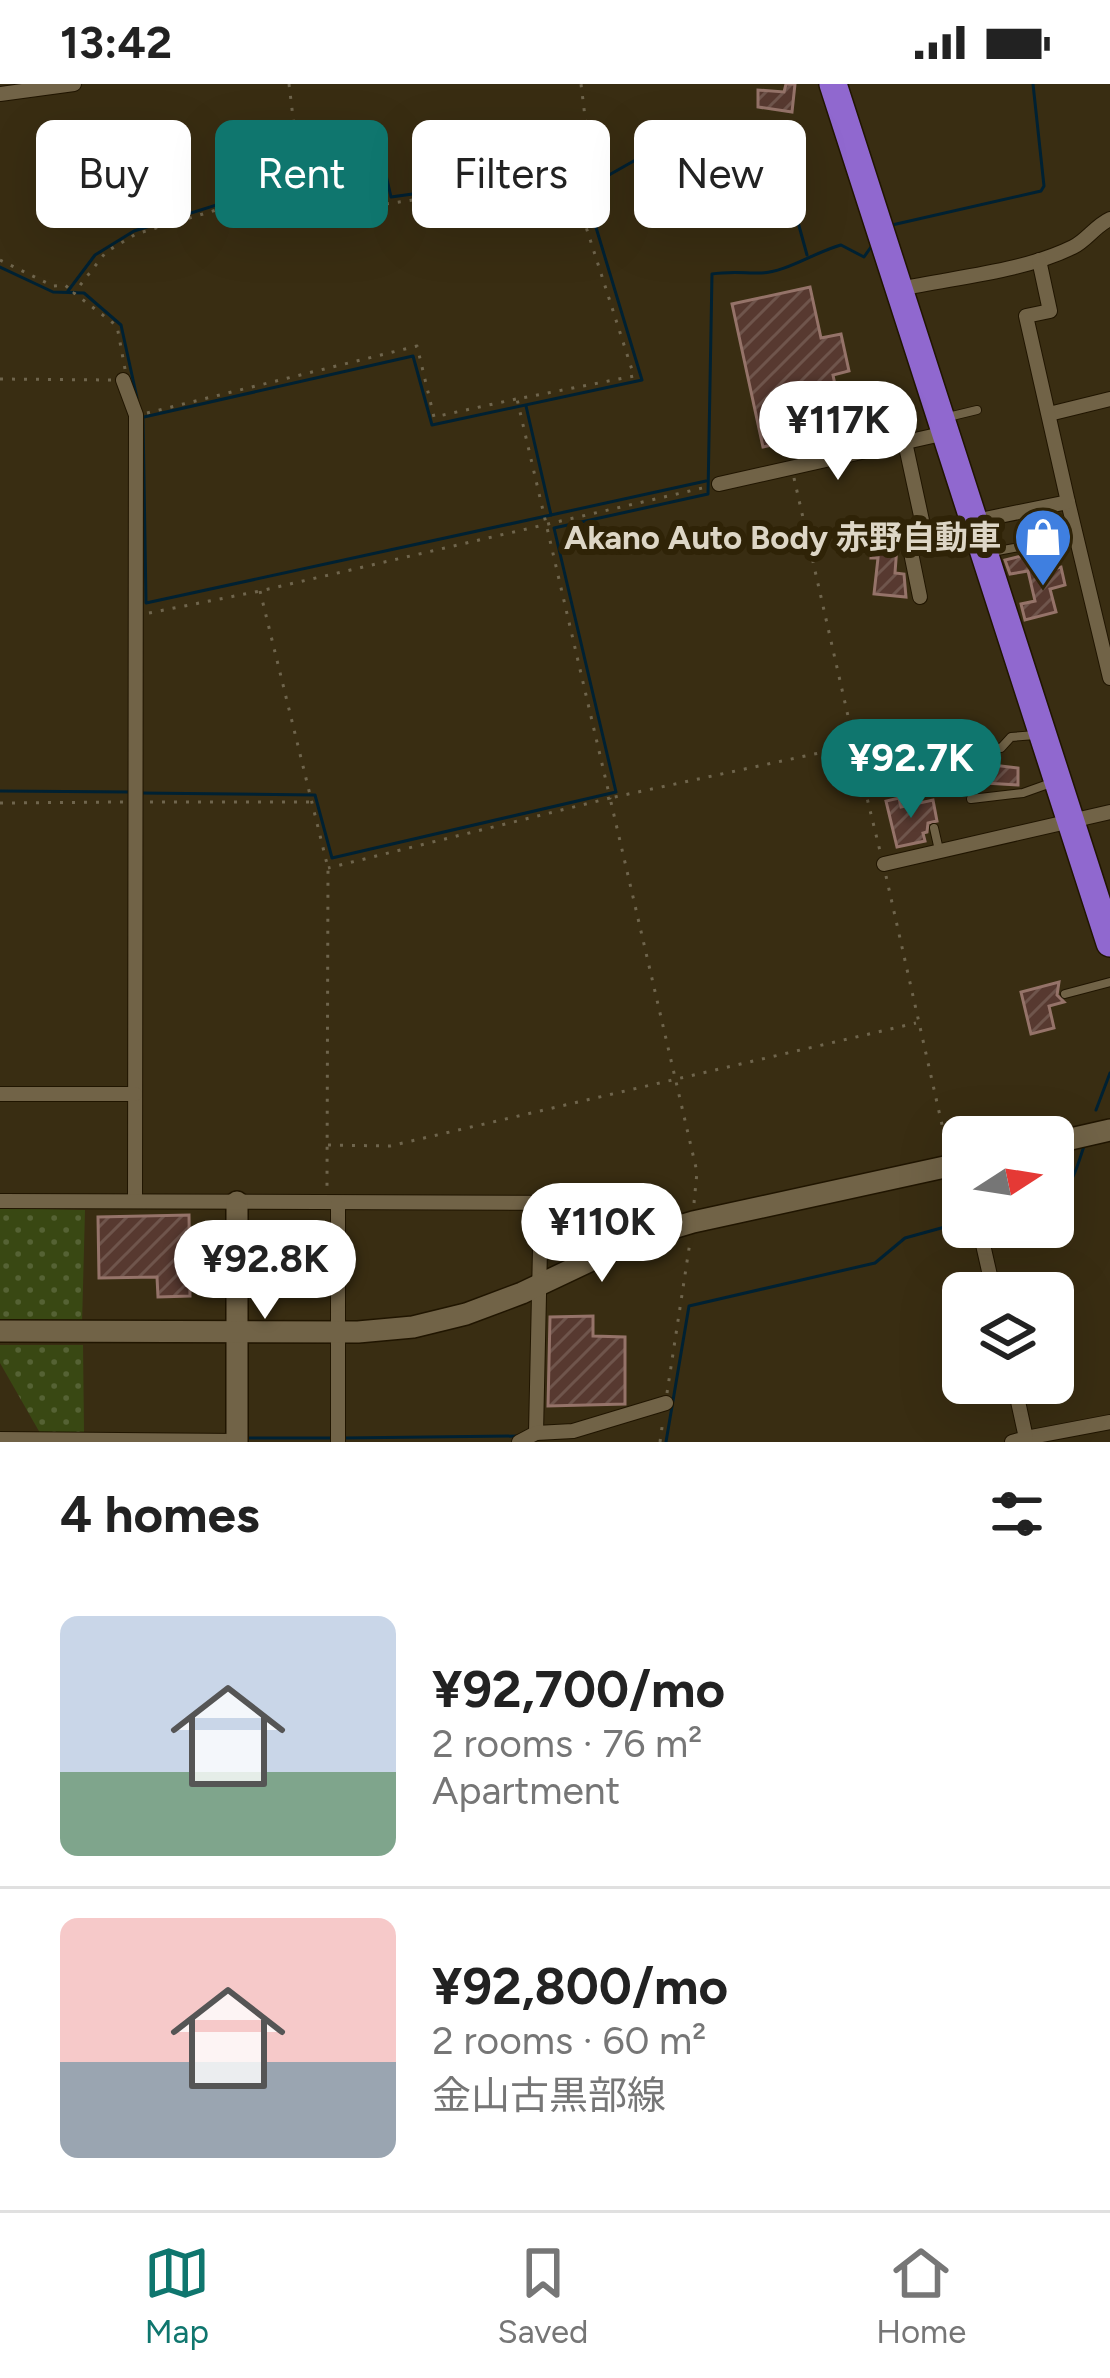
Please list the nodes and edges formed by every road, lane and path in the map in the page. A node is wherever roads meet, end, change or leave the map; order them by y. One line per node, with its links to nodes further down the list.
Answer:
1 (74, 84): 5 (street)
2 (289, 84): 6 (path)
3 (581, 84): 7 (path)
4 (833, 84): 13 (highway)
5 (0, 94)
6 (294, 120)
7 (585, 120)
8 (215, 210): 14 (path)
9 (1110, 219): 12 (street)
10 (587, 228): 17 (path)
11 (0, 260): 14 (path)
12 (1039, 260): 13 (street); 20 (street)
13 (899, 289): 22 (highway)
14 (74, 293): 16 (path)
15 (0, 379): 16 (path)
16 (126, 384): 21 (street)
17 (518, 399): 21 (path); 27 (path)
18 (1110, 399): 20 (street)
19 (976, 410): 22 (lane)
20 (1049, 413): 26 (street)
21 (136, 416): 33 (street)
22 (943, 426): 23 (street); 28 (highway)
23 (905, 442): 24 (street); 29 (street)
24 (791, 468): 25 (street); 36 (path)
25 (719, 484): 27 (path)
26 (1068, 502): 28 (street); 34 (street)
27 (546, 524): 31 (path); 38 (path)
28 (979, 535): 29 (street); 30 (lane); 35 (highway)
29 (926, 539): 32 (street)
30 (1041, 543)
31 (260, 591): 33 (path); 42 (path)
32 (920, 596)
33 (135, 615): 41 (street)
34 (1110, 678)
35 (1043, 734): 36 (lane); 37 (highway)
36 (854, 746): 38 (path); 47 (path)
37 (1058, 781): 39 (lane); 44 (highway)
38 (610, 798): 48 (path); 53 (path)
39 (971, 799)
40 (0, 802): 41 (path)
41 (135, 802): 42 (path); 55 (street)
42 (310, 802): 48 (path)
43 (1110, 812): 44 (street)
44 (1071, 821): 46 (street); 49 (highway)
45 (934, 828): 46 (lane)
46 (939, 852): 47 (street)
47 (884, 864): 52 (path)
48 (328, 868): 59 (path)
49 (1110, 943)
50 (1110, 982): 51 (lane)
51 (1064, 994)
52 (918, 1022): 53 (path); 56 (path)
53 (674, 1079): 59 (path); 66 (path)
54 (0, 1094): 55 (street)
55 (135, 1094): 62 (street)
56 (944, 1116)
57 (1110, 1130): 58 (main road)
58 (1074, 1138)
59 (328, 1145): 65 (path)
60 (942, 1167): 66 (main road)
61 (0, 1201): 62 (street)
62 (135, 1201): 63 (street)
63 (237, 1202): 65 (street); 70 (main road)
64 (541, 1203): 65 (street); 67 (street); 68 (street)
65 (332, 1204): 71 (street)
66 (693, 1222): 67 (main road); 72 (path)
67 (636, 1239): 68 (main road)
68 (538, 1285): 71 (main road); 75 (street)
69 (0, 1331): 70 (main road)
70 (236, 1331): 71 (main road); 78 (main road)
71 (338, 1332): 79 (street)
72 (666, 1403): 75 (street); 81 (path)
73 (1016, 1404): 77 (street)
74 (1110, 1422): 77 (street)
75 (536, 1432): 80 (street)
76 (0, 1439): 78 (street)
77 (1019, 1440)
78 (237, 1442)
79 (338, 1442)
80 (519, 1442)
81 (660, 1442)

